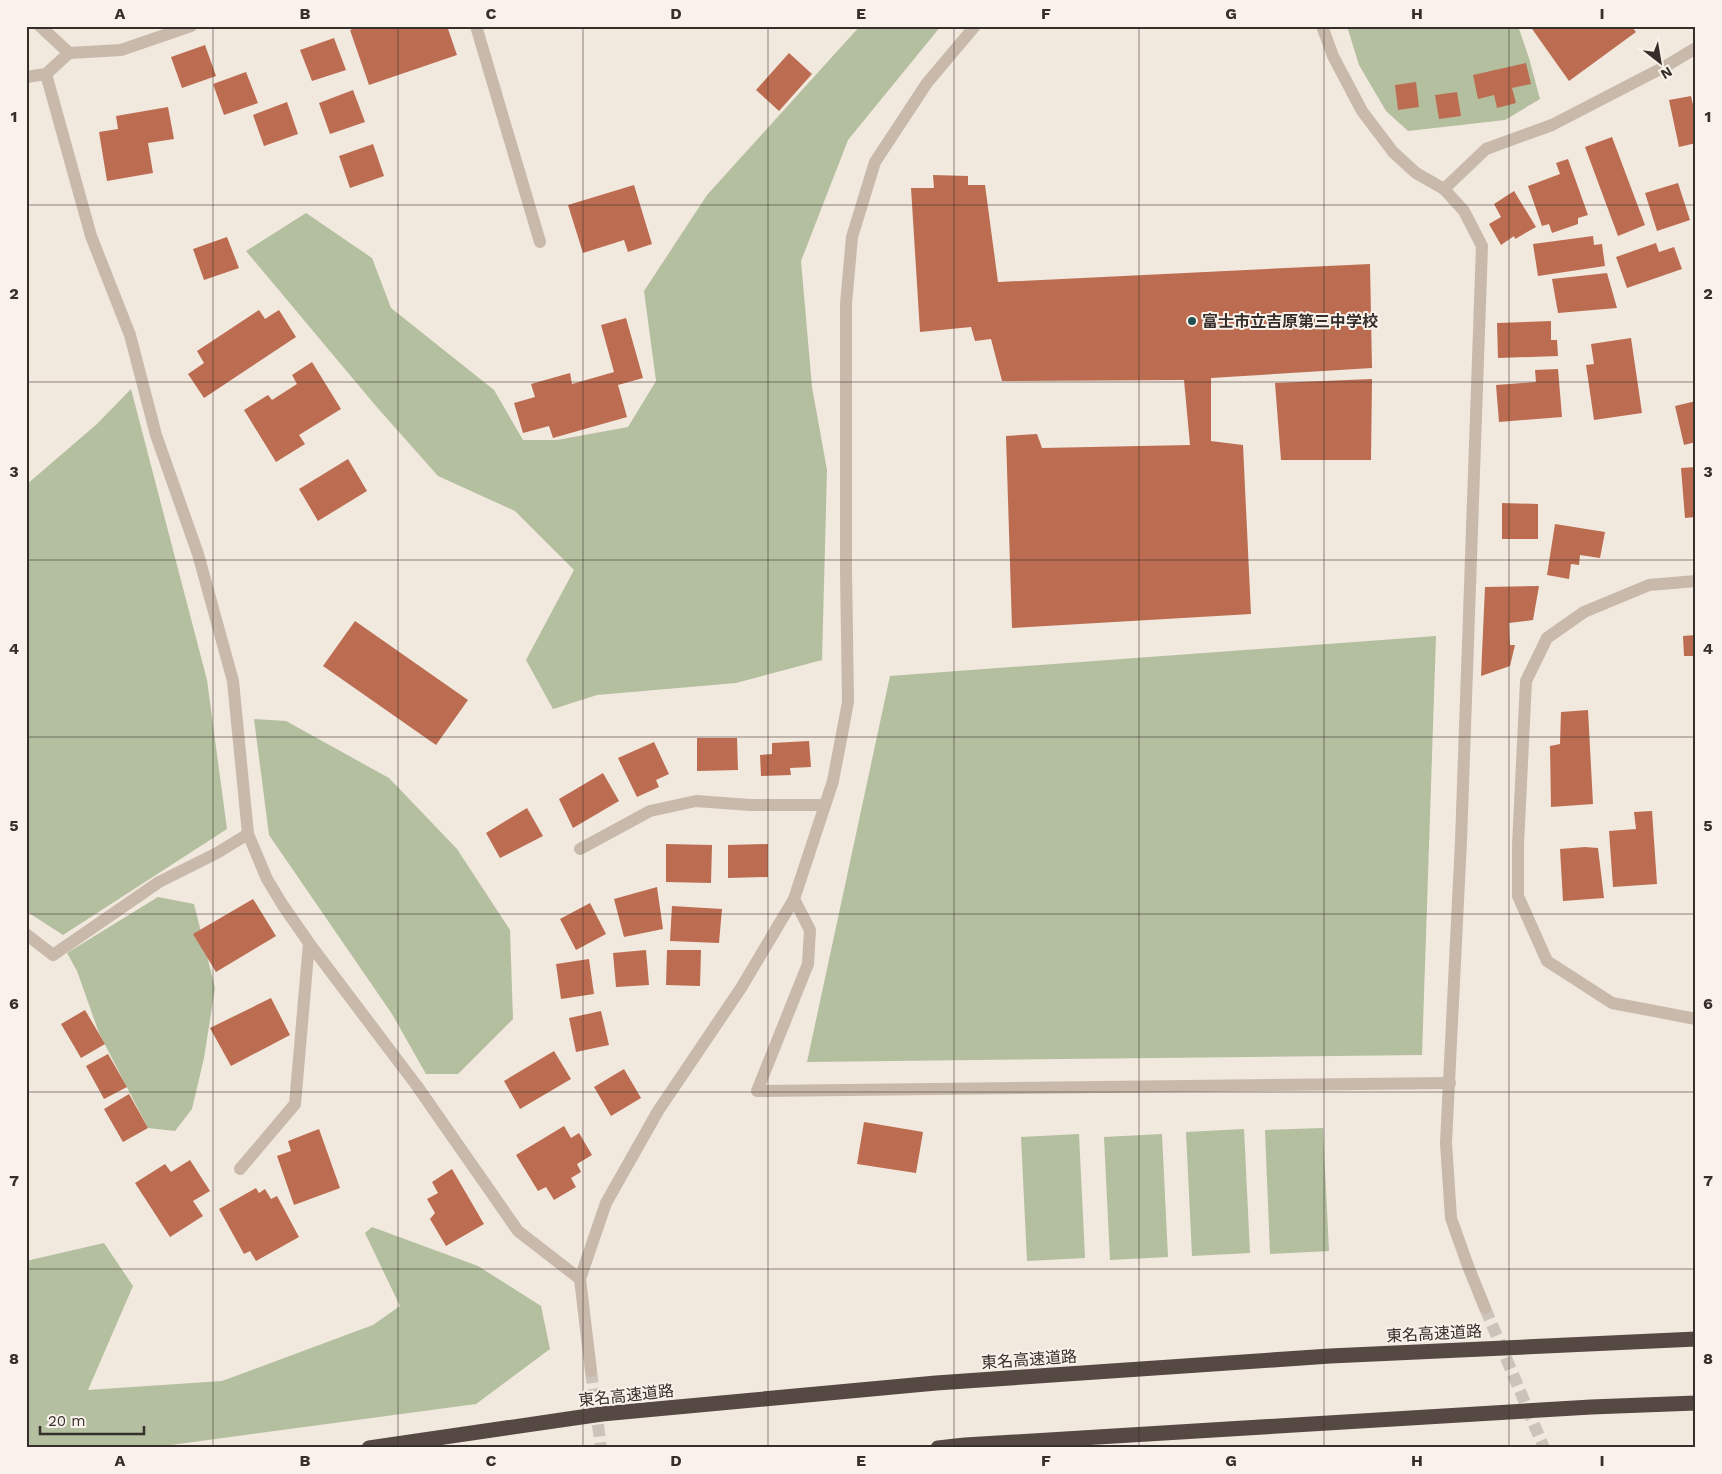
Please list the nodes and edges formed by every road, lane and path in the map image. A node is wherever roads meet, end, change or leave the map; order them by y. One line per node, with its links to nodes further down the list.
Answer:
1 (40, 26): 7 (street)
2 (191, 26): 7 (street)
3 (476, 26): 11 (street)
4 (975, 26): 13 (street)
5 (1322, 26): 10 (street)
6 (1696, 48): 10 (street)
7 (69, 52): 8 (street)
8 (46, 74): 9 (street); 14 (street)
9 (26, 77)
10 (1444, 190): 20 (street)
11 (540, 242)
12 (1696, 580): 19 (street)
13 (825, 805): 15 (street); 16 (street)
14 (248, 834): 17 (street); 18 (street)
15 (580, 849)
16 (794, 898): 20 (street); 22 (street)
17 (26, 934)
18 (309, 943): 21 (street); 22 (street)
19 (1696, 1020)
20 (1450, 1083): 23 (street)
21 (240, 1169)
22 (580, 1279): 25 (street)
23 (1485, 1308)
24 (1696, 1339): 27 (highway, 東名高速道路)
25 (591, 1371)
26 (1696, 1403): 28 (highway)
27 (369, 1448)
28 (938, 1448)

